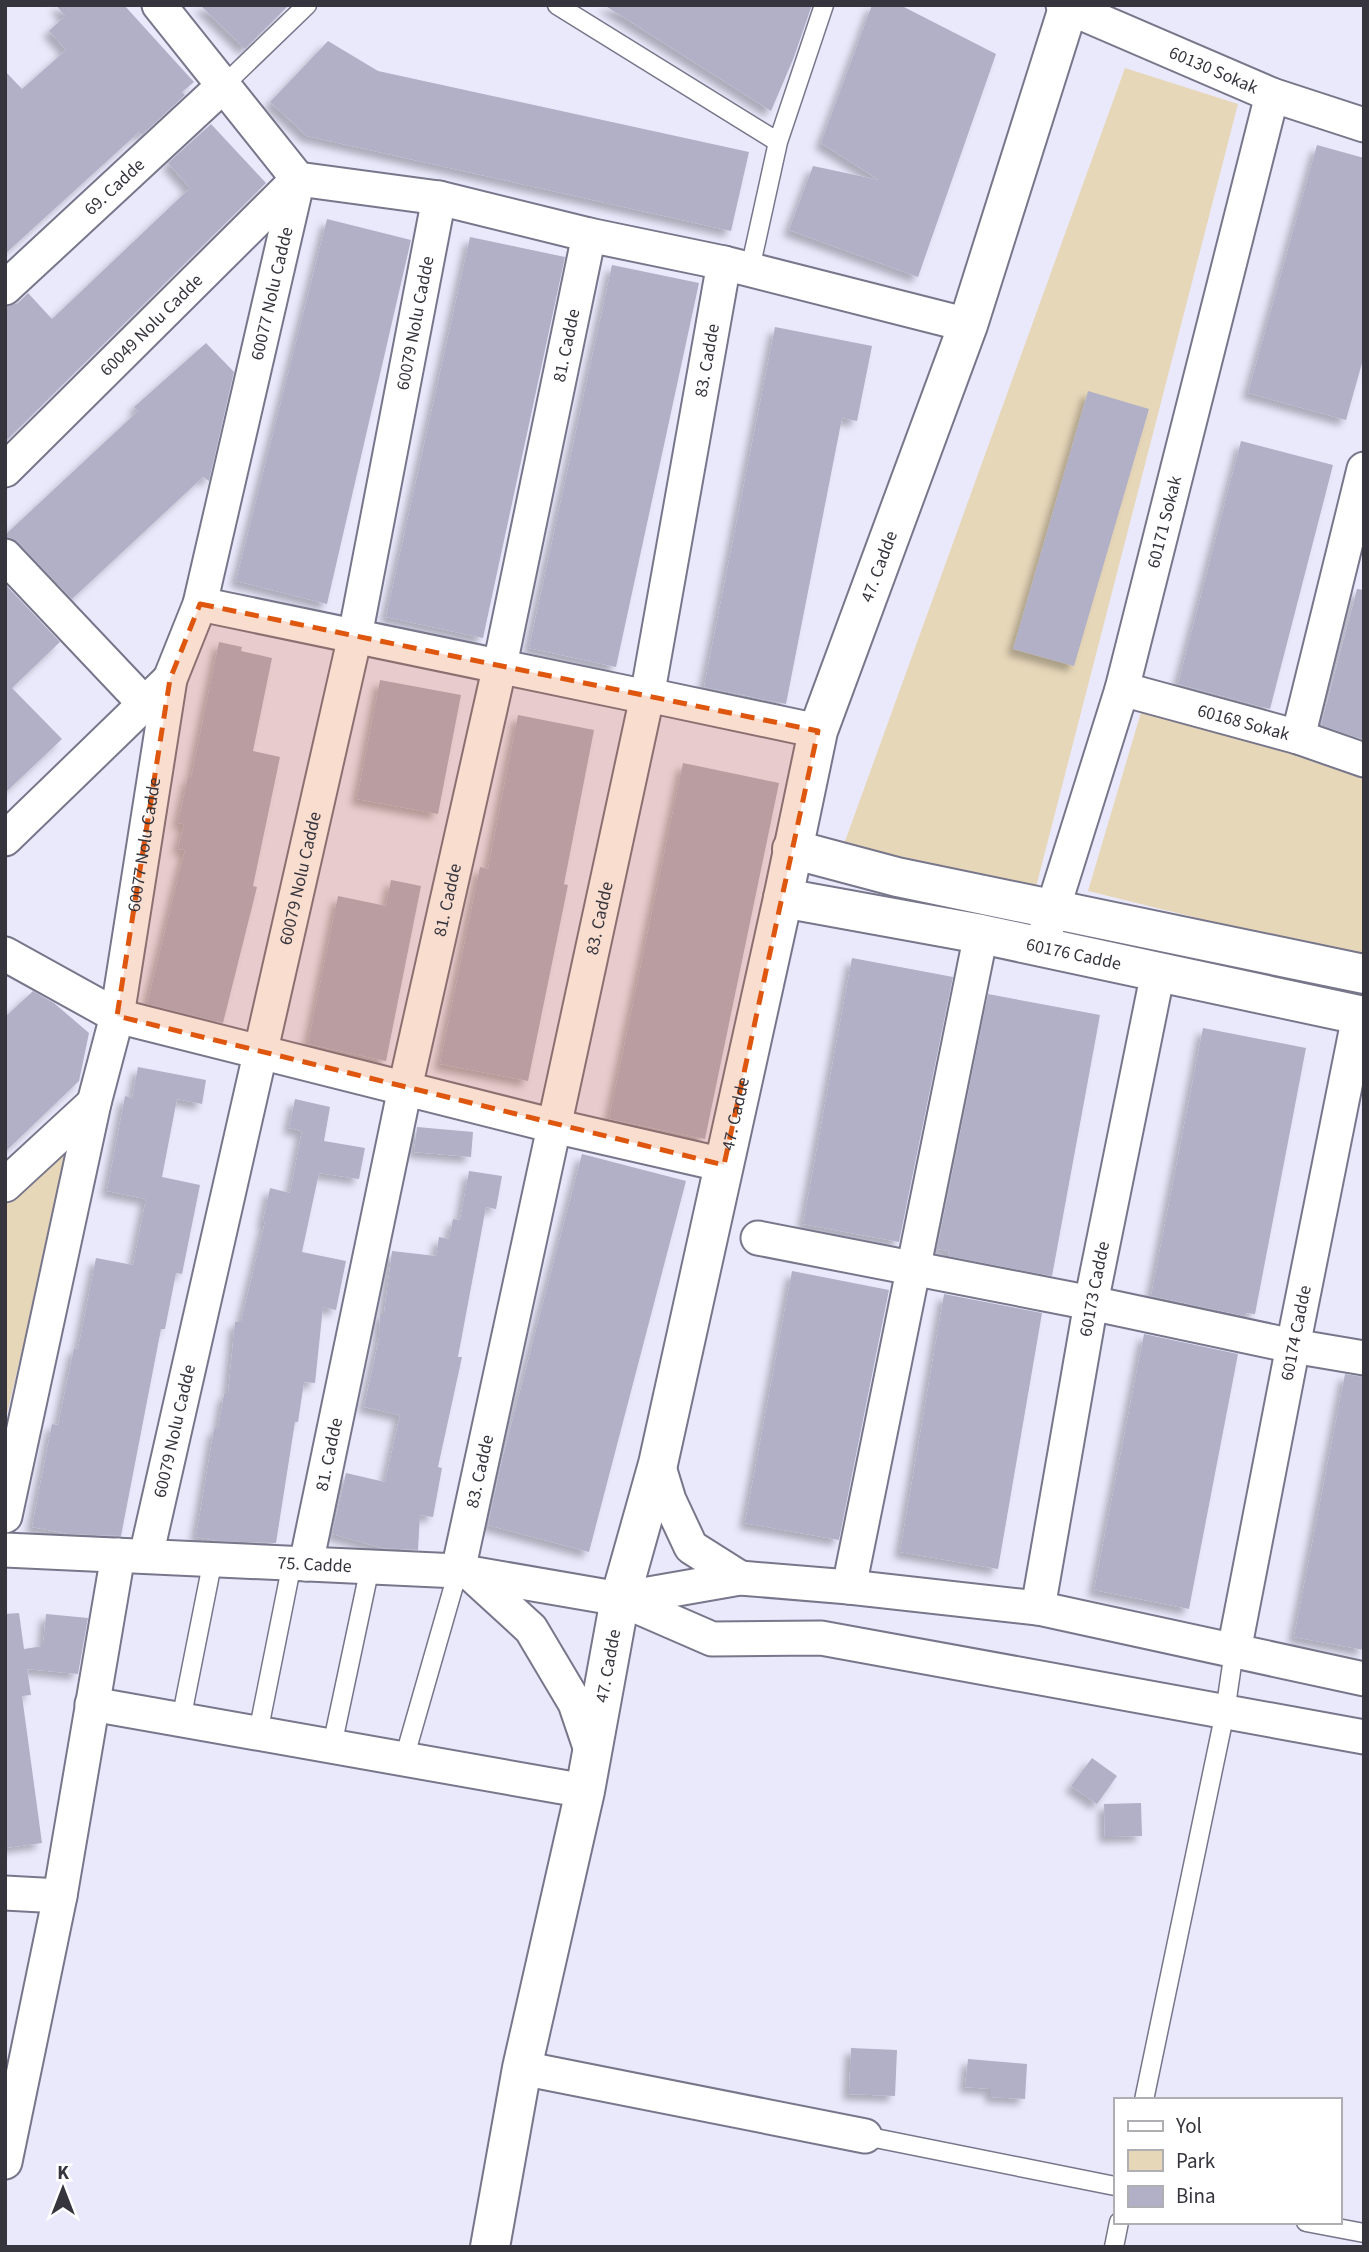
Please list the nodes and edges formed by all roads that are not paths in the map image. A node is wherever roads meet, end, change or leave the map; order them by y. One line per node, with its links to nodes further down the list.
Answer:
1 (159, 5): 6 (street)
2 (307, 5): 6 (lane)
3 (557, 5): 9 (lane)
4 (824, 5): 9 (lane)
5 (1066, 6): 7 (street, 60130 Sokak); 15 (street, 47. Cadde)
6 (224, 85): 10 (street); 14 (street, 69. Cadde)
7 (1272, 96): 8 (street, 60130 Sokak); 23 (street, 60171 Sokak)
8 (1364, 125)
9 (778, 142): 13 (lane)
10 (298, 179): 11 (street); 17 (street, 60049 Nolu Cadde); 19 (street, 60077 Nolu Cadde)
11 (439, 198): 12 (street); 20 (street, 60079 Nolu Cadde)
12 (589, 235): 13 (street); 21 (street, 81. Cadde)
13 (737, 266): 15 (street); 24 (street, 83. Cadde)
14 (5, 288)
15 (968, 324): 26 (street, 47. Cadde)
16 (1364, 469): 27 (street)
17 (5, 470)
18 (5, 556): 25 (street)
19 (200, 604): 20 (street); 22 (street, 60077 Nolu Cadde)
20 (355, 636): 21 (street); 40 (street, 60079 Nolu Cadde)
21 (500, 666): 24 (street); 41 (street, 81. Cadde)
22 (170, 678): 25 (street); 38 (street, 60077 Nolu Cadde)
23 (1122, 689): 27 (street, 60168 Sokak); 32 (street, 60171 Sokak)
24 (647, 696): 26 (street); 43 (street, 83. Cadde)
25 (144, 703): 29 (street)
26 (818, 731): 30 (street, 47. Cadde)
27 (1298, 737): 28 (street, 60168 Sokak)
28 (1364, 760)
29 (5, 839)
30 (792, 849): 31 (street, 47. Cadde); 32 (street)
31 (783, 898): 33 (street, 60176 Cadde); 44 (street, 47. Cadde)
32 (1054, 909): 34 (street, 60171 Sokak); 37 (street)
33 (981, 934): 34 (street, 60176 Cadde); 47 (street)
34 (1041, 946): 36 (street, 60176 Cadde)
35 (5, 954): 38 (street)
36 (1158, 972): 39 (street, 60176 Cadde); 48 (street, 60173 Cadde)
37 (1364, 974)
38 (117, 1016): 40 (street); 42 (street, 60077 Nolu Cadde)
39 (1362, 1016): 49 (street, 60174 Cadde)
40 (261, 1051): 41 (street); 54 (street, 60079 Nolu Cadde)
41 (405, 1088): 43 (street); 56 (street, 81. Cadde)
42 (93, 1103): 45 (street); 52 (street, 60077 Nolu Cadde)
43 (555, 1126): 44 (street); 58 (street, 83. Cadde)
44 (724, 1165): 51 (street, 47. Cadde)
45 (5, 1185)
46 (758, 1238): 47 (street)
47 (913, 1268): 48 (street); 60 (street)
48 (1091, 1303): 49 (street); 62 (street, 60173 Cadde)
49 (1293, 1346): 50 (street); 63 (street, 60174 Cadde)
50 (1364, 1358)
51 (658, 1464): 59 (street); 61 (street, 47. Cadde)
52 (5, 1516)
53 (5, 1550): 54 (street, 75. Cadde)
54 (132, 1556): 55 (street, 75. Cadde); 65 (street, 60079 Nolu Cadde)
55 (213, 1559): 56 (street, 75. Cadde); 67 (lane)
56 (299, 1563): 57 (street, 75. Cadde); 68 (lane)
57 (370, 1567): 58 (street, 75. Cadde); 70 (lane)
58 (464, 1572): 61 (street, 75. Cadde); 71 (street); 72 (lane)
59 (740, 1578): 60 (street); 61 (street)
60 (849, 1587): 62 (street)
61 (620, 1599): 66 (street); 71 (street, 47. Cadde)
62 (1038, 1608): 63 (street)
63 (1234, 1651): 64 (street); 66 (lane)
64 (1364, 1679)
65 (92, 1704): 67 (street); 75 (street, 60079 Nolu Cadde)
66 (1225, 1712): 69 (street); 77 (lane)
67 (181, 1720): 68 (street)
68 (258, 1733): 70 (street)
69 (1364, 1737)
70 (332, 1746): 72 (street)
71 (592, 1753): 73 (street, 47. Cadde)
72 (404, 1759): 73 (street)
73 (585, 1791): 76 (street, 47. Cadde)
74 (5, 1893): 75 (street)
75 (60, 1896): 79 (street, 60079 Nolu Cadde)
76 (522, 2068): 78 (street); 84 (street, 47. Cadde)
77 (1144, 2098)
78 (865, 2136): 80 (lane)
79 (5, 2162)
80 (1114, 2186)
81 (1119, 2224): 85 (lane)
82 (1317, 2224): 83 (lane)
83 (1364, 2233)
84 (490, 2247)
85 (1114, 2247)

